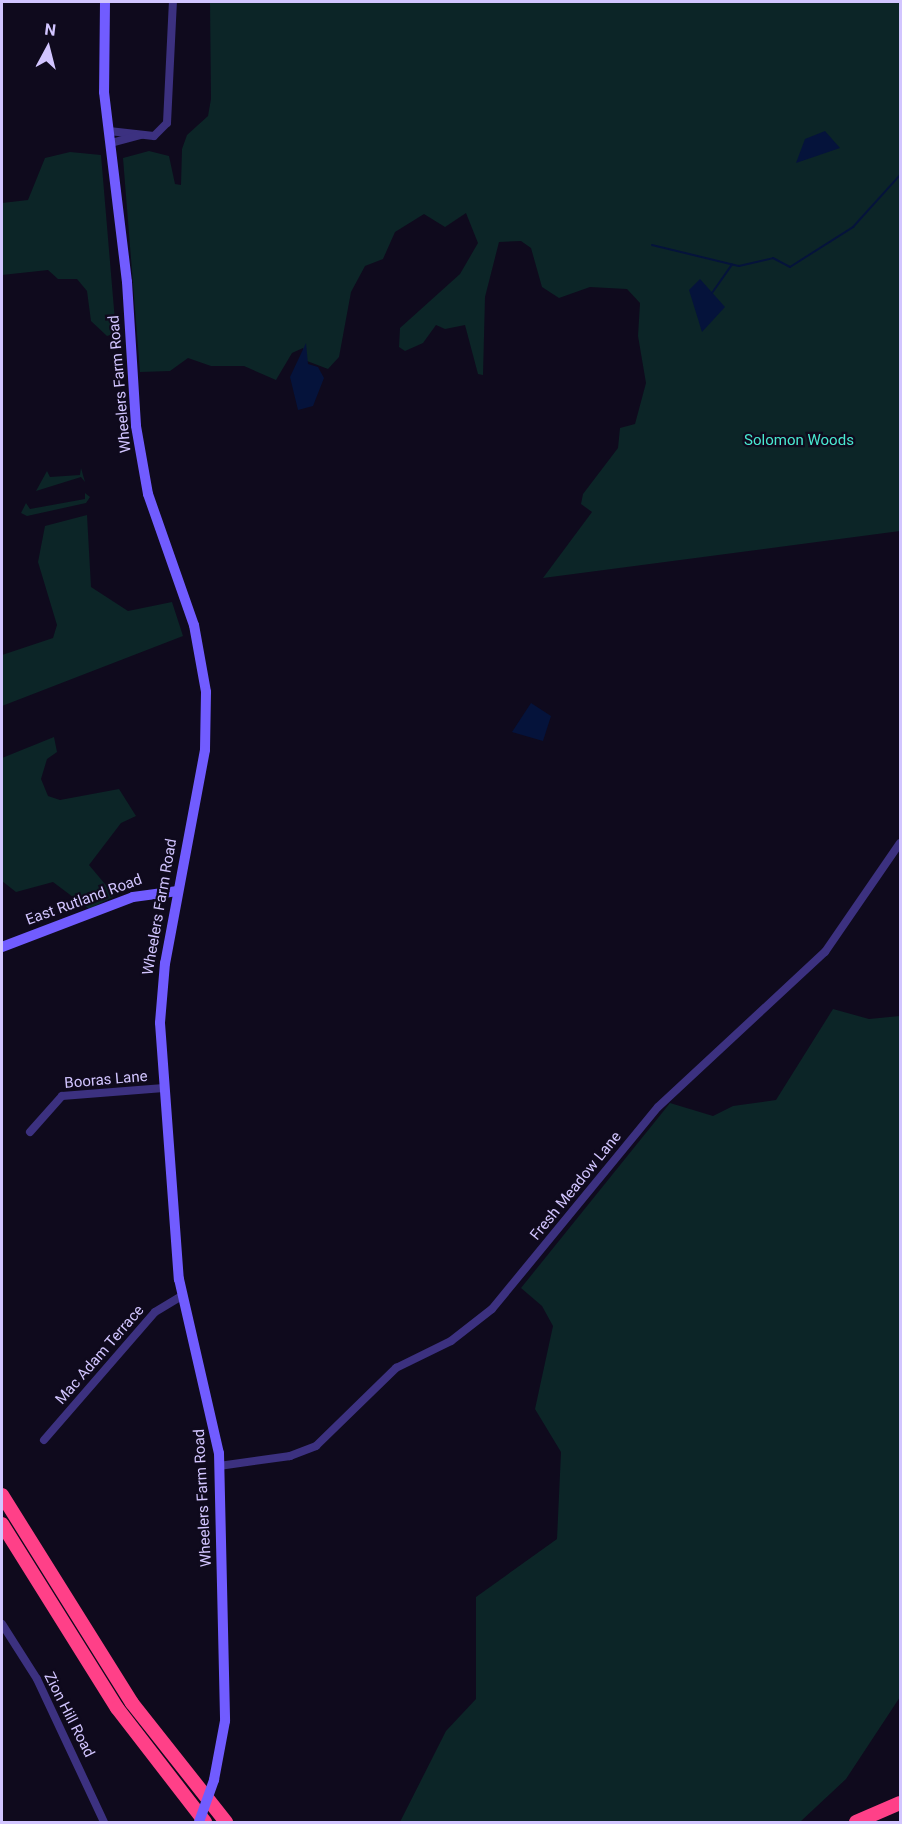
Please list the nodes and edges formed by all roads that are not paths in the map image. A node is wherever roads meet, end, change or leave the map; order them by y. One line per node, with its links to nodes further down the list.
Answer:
1 (105, 2): 3 (main road, Wheelers Farm Road)
2 (173, 2): 3 (street)
3 (110, 137): 5 (main road, Wheelers Farm Road)
4 (900, 843): 11 (street, Fresh Meadow Lane)
5 (178, 891): 6 (main road, East Rutland Road); 7 (main road, Wheelers Farm Road)
6 (2, 947)
7 (164, 1088): 8 (street, Booras Lane); 9 (main road, Wheelers Farm Road)
8 (30, 1132)
9 (182, 1296): 10 (street, Mac Adam Terrace); 11 (main road, Wheelers Farm Road)
10 (44, 1440)
11 (219, 1466): 17 (main road, Wheelers Farm Road, bridge)
12 (2, 1495): 19 (highway)
13 (2, 1524): 18 (highway)
14 (2, 1624): 16 (street, Zion Hill Road)
15 (900, 1803): 20 (highway)
16 (104, 1822)
17 (199, 1822)
18 (205, 1822)
19 (226, 1822)
20 (856, 1822)

